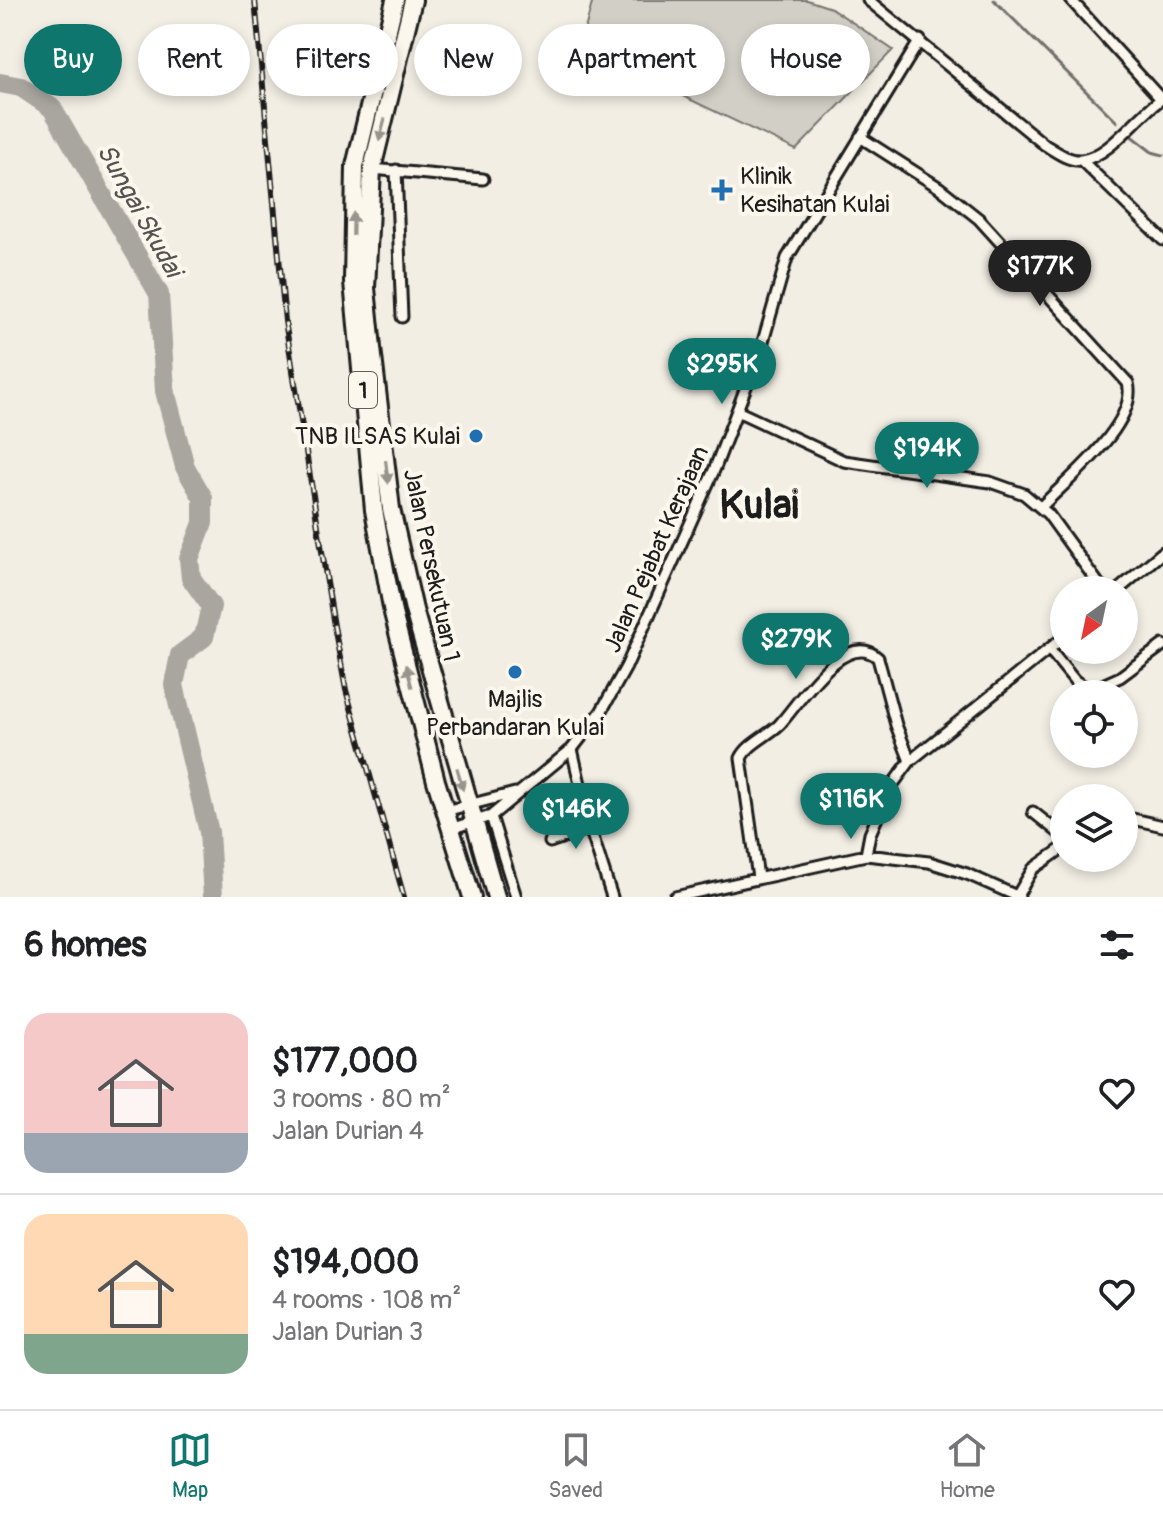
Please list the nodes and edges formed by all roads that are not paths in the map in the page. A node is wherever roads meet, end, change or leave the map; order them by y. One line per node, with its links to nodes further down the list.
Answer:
1 (395, 0): 24 (highway, Jalan Persekutuan 1 / 1, one-way to 1)
2 (413, 0): 9 (highway, Jalan Persekutuan 1 / 1, one-way to 9)
3 (868, 0): 5 (street)
4 (1071, 0): 6 (street)
5 (920, 40): 7 (street, Jalan Pejabat Kerajaan); 8 (street)
6 (1161, 102): 8 (street)
7 (860, 137): 14 (street, Jalan Pejabat Kerajaan); 15 (street)
8 (1081, 160): 12 (street)
9 (372, 169): 10 (street); 26 (highway, Jalan Persekutuan 1 / 1, one-way to 26)
10 (396, 170): 11 (street); 13 (street)
11 (483, 179)
12 (1163, 240)
13 (402, 317)
14 (737, 411): 15 (street); 21 (street, Jalan Pejabat Kerajaan)
15 (1041, 507): 17 (street)
16 (1163, 552): 18 (street)
17 (1093, 576)
18 (1135, 576)
19 (1163, 645): 20 (street)
20 (1049, 649): 22 (street)
21 (572, 749): 23 (street, Jalan Pejabat Kerajaan); 31 (street)
22 (910, 761): 34 (street); 36 (street)
23 (518, 792): 26 (street, Jalan Pejabat Kerajaan); 27 (street, Jalan Pejabat Kerajaan)
24 (445, 811): 26 (street); 32 (highway, Jalan Persekutuan 1 / 1)
25 (1033, 812): 29 (street)
26 (470, 815): 27 (street); 32 (street); 38 (highway, Jalan Persekutuan 1 / 1)
27 (491, 816): 39 (street)
28 (1138, 820): 30 (street)
29 (1050, 826)
30 (1163, 826)
31 (590, 828): 33 (street); 40 (street)
32 (450, 829): 37 (highway, Jalan Persekutuan 1 / 1)
33 (550, 842)
34 (866, 855): 36 (street); 42 (street)
35 (1050, 857): 42 (street)
36 (758, 878): 41 (street)
37 (472, 897)
38 (496, 897)
39 (516, 897)
40 (612, 897)
41 (675, 897)
42 (1018, 897)

